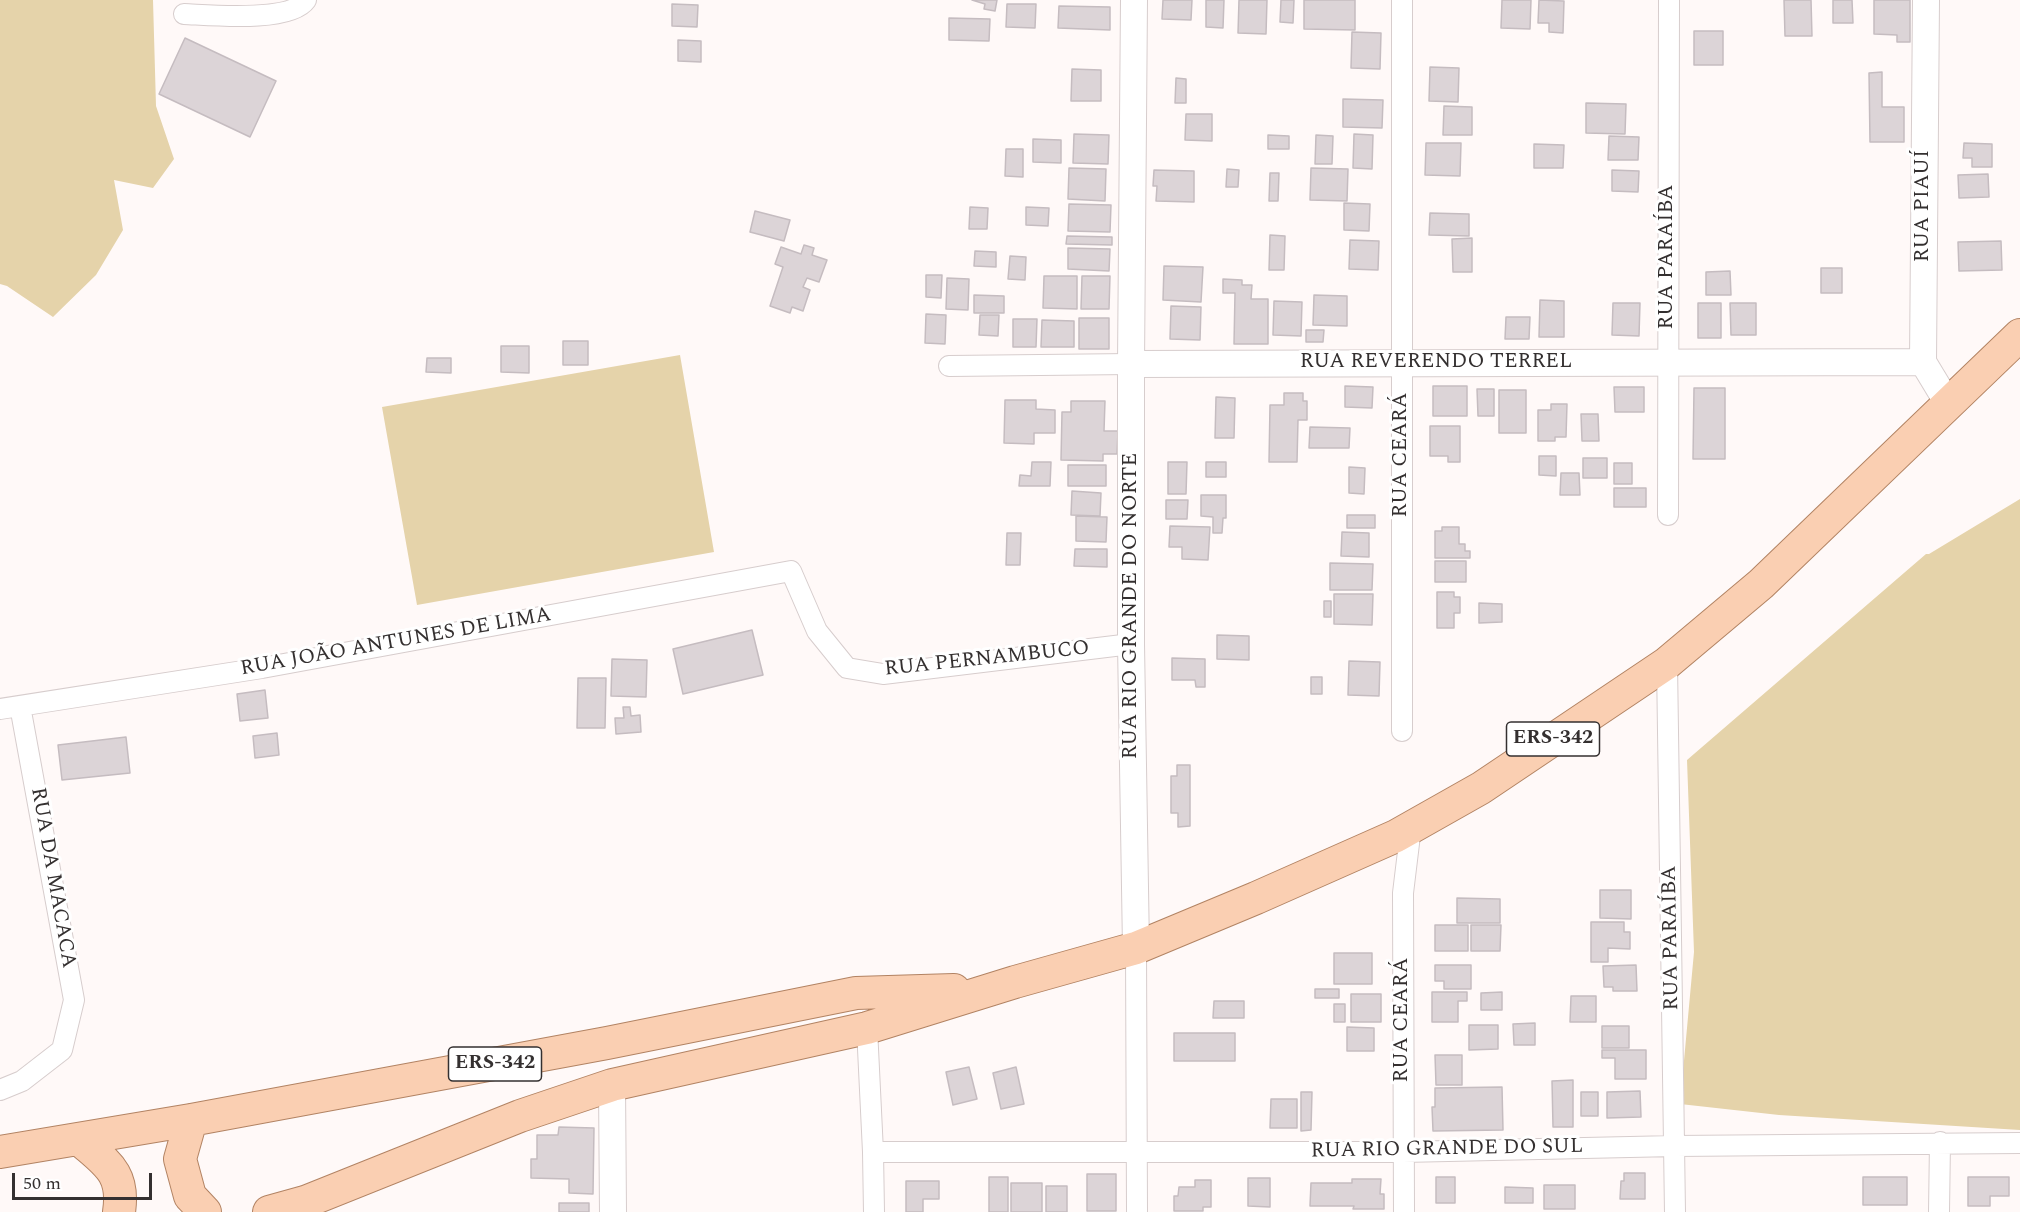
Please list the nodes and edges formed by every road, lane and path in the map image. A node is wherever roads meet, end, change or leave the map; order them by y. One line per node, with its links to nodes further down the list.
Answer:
1 (306, 0): 6 (street)
2 (1134, 0): 11 (street, RUA RIO GRANDE DO NORTE)
3 (1402, 0): 9 (street, RUA CEARÁ)
4 (1669, 0): 10 (street, RUA PARAÍBA)
5 (1926, 0): 8 (street, RUA PIAUÍ)
6 (184, 14)
7 (2020, 335): 13 (main road, ERS-342)
8 (1923, 362): 10 (street, RUA REVERENDO TERREL); 13 (street)
9 (1402, 363): 10 (street, RUA REVERENDO TERREL); 11 (street, RUA REVERENDO TERREL); 20 (street, RUA CEARÁ)
10 (1668, 363): 14 (street, RUA PARAÍBA)
11 (1131, 364): 12 (street, RUA REVERENDO TERREL); 16 (street, RUA RIO GRANDE DO NORTE)
12 (949, 366)
13 (1949, 405): 17 (main road, ERS-342)
14 (1668, 515)
15 (791, 571): 16 (street, RUA PERNAMBUCO); 18 (street, RUA JOÃO ANTUNES DE LIMA)
16 (1131, 644): 22 (street, RUA RIO GRANDE DO NORTE)
17 (1667, 663): 21 (main road, ERS-342); 31 (street, RUA PARAÍBA)
18 (20, 706): 19 (street, RUA JOÃO ANTUNES DE LIMA); 26 (street, RUA DA MACACA)
19 (0, 709)
20 (1402, 731)
21 (1411, 827): 22 (main road, ERS-342); 35 (street, RUA CEARÁ)
22 (1136, 948): 23 (main road, ERS-342); 34 (street, RUA RIO GRANDE DO NORTE)
23 (991, 989): 24 (main road, ERS-342); 27 (main road, ERS-342)
24 (867, 1028): 25 (main road, ERS-342); 33 (street)
25 (612, 1085): 38 (main road, ERS-342); 39 (street)
26 (0, 1090)
27 (191, 1120): 28 (main road, ERS-342); 37 (main road)
28 (80, 1139): 32 (main road, ERS-342); 36 (main road)
29 (1940, 1142): 30 (street, RUA RIO GRANDE DO SUL); 31 (street, RUA RIO GRANDE DO SUL); 44 (street)
30 (2020, 1143)
31 (1675, 1146): 35 (street, RUA RIO GRANDE DO SUL); 43 (street, RUA PARAÍBA)
32 (0, 1152)
33 (873, 1152): 34 (street, RUA RIO GRANDE DO SUL); 40 (street)
34 (1136, 1152): 35 (street, RUA RIO GRANDE DO SUL); 41 (street, RUA RIO GRANDE DO NORTE)
35 (1403, 1152): 42 (street, RUA CEARÁ)
36 (119, 1212)
37 (205, 1212)
38 (269, 1212)
39 (613, 1212)
40 (874, 1212)
41 (1137, 1212)
42 (1404, 1212)
43 (1675, 1212)
44 (1940, 1212)

